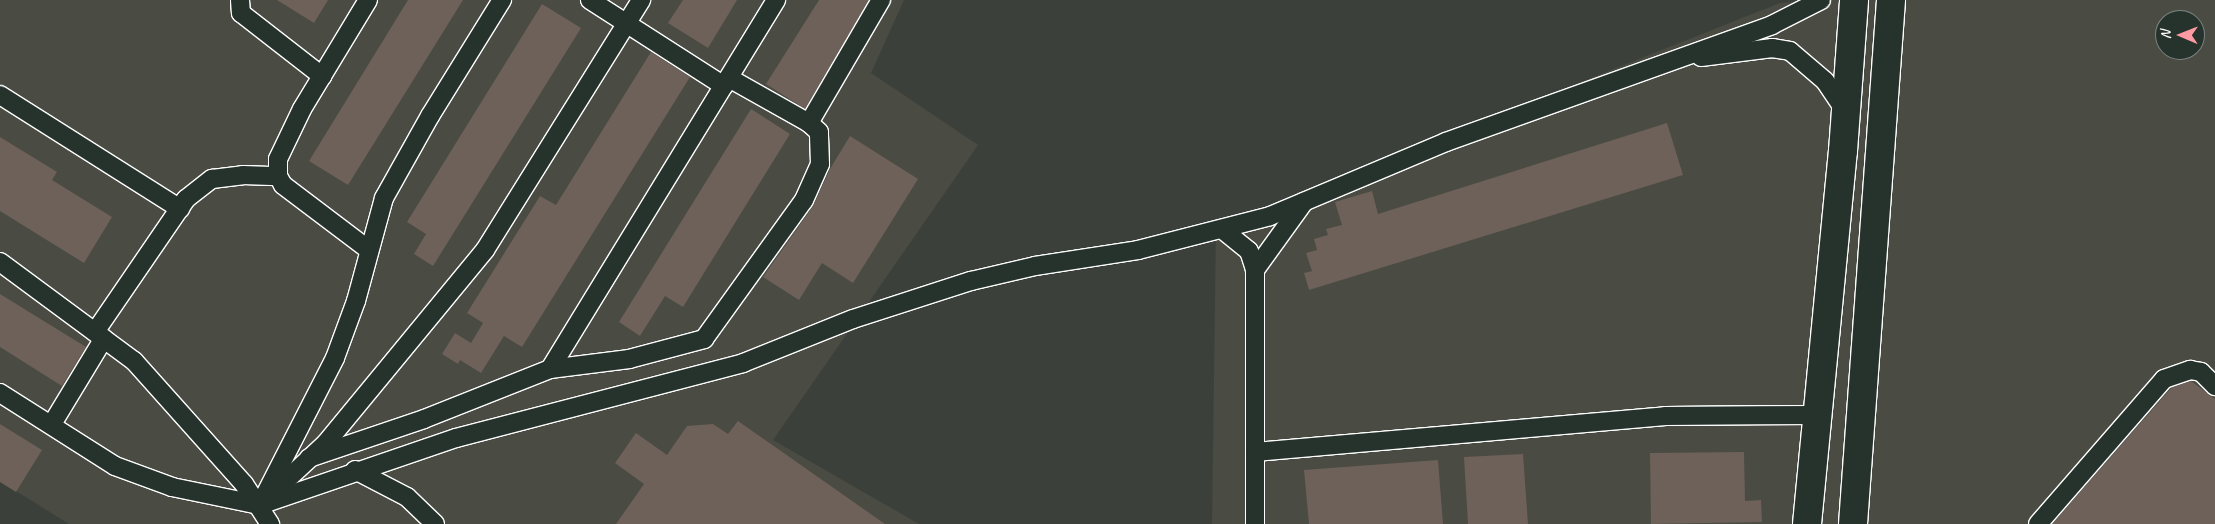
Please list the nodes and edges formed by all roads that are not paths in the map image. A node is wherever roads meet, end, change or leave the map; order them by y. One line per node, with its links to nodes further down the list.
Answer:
1 (240, 0): 13 (street)
2 (368, 0): 13 (street)
3 (502, 0): 22 (street)
4 (590, 0): 11 (street)
5 (641, 0): 11 (street)
6 (776, 0): 14 (street)
7 (881, 0): 17 (street)
8 (1821, 0): 12 (street)
9 (1854, 0): 16 (main road)
10 (1891, 0): 39 (main road)
11 (626, 24): 14 (street); 32 (street)
12 (1678, 60): 16 (street); 19 (street)
13 (322, 76): 18 (street)
14 (726, 82): 17 (street); 26 (street)
15 (0, 95): 20 (street)
16 (1846, 112): 29 (main road)
17 (809, 123): 26 (street)
18 (278, 176): 20 (street); 22 (street)
19 (1304, 201): 21 (street); 24 (street)
20 (180, 209): 25 (street)
21 (1222, 230): 24 (street); 33 (street)
22 (369, 250): 34 (street)
23 (0, 262): 25 (street)
24 (1255, 270): 31 (street)
25 (99, 335): 30 (street); 34 (street)
26 (550, 369): 32 (street)
27 (2215, 386): 40 (street)
28 (0, 393): 30 (street)
29 (1816, 415): 31 (street); 38 (main road)
30 (52, 424): 34 (street)
31 (1254, 452): 37 (street)
32 (310, 458): 34 (street)
33 (355, 470): 34 (street); 36 (street)
34 (260, 505): 35 (street)
35 (270, 524)
36 (435, 524)
37 (1255, 524)
38 (1807, 524)
39 (1853, 524)
40 (2038, 524)

